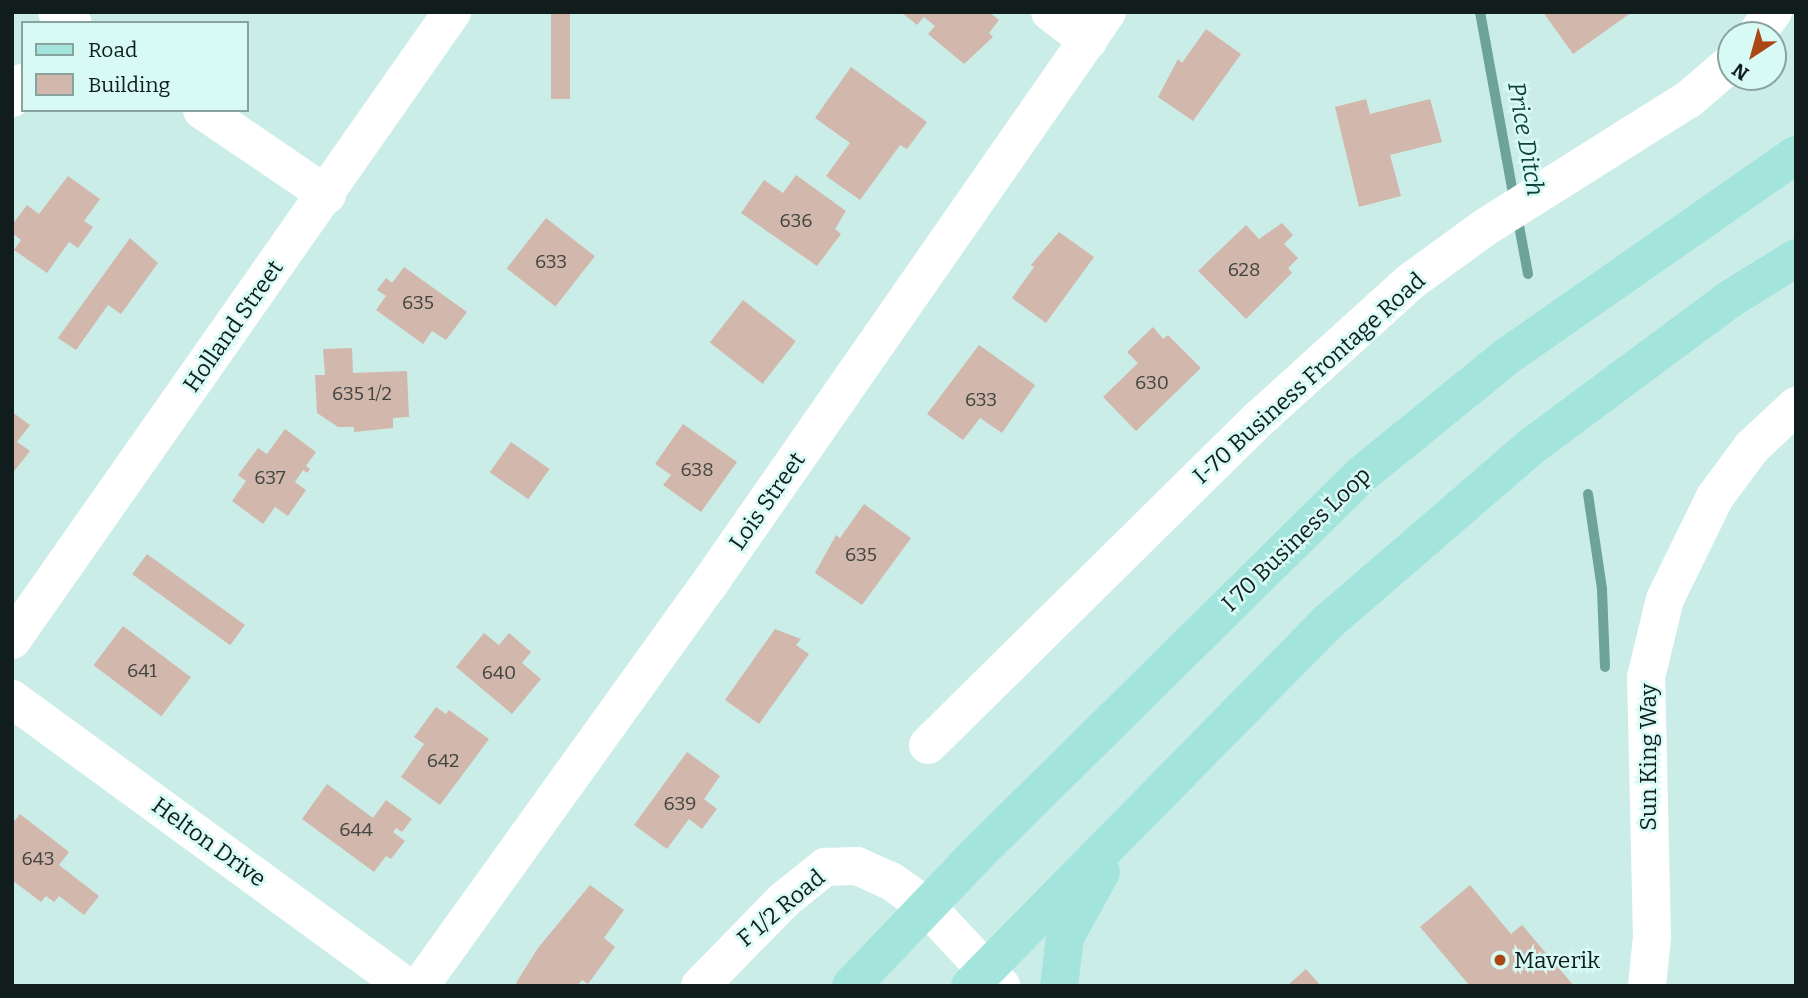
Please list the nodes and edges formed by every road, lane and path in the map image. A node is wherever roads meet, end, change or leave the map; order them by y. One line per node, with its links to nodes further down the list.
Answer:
1 (452, 12): 7 (street, Holland Street)
2 (1050, 12): 3 (street)
3 (1097, 27): 17 (street, Lois Street)
4 (1717, 75): 13 (street, I-70 Business Frontage Road)
5 (205, 112): 7 (street)
6 (1796, 155): 14 (main road, I 70 Business Loop)
7 (327, 195): 10 (street, Holland Street)
8 (1796, 258): 12 (main road)
9 (1796, 406): 21 (street, Sun King Way)
10 (12, 640)
11 (12, 699): 16 (street, Helton Drive)
12 (1209, 739): 15 (main road); 20 (main road)
13 (928, 745)
14 (926, 906): 15 (street, F 1/2 Road); 18 (street, F 1/2 Road); 19 (main road, I 70 Business Loop)
15 (986, 980)
16 (406, 986)
17 (421, 986)
18 (700, 986)
19 (851, 986)
20 (1059, 986)
21 (1647, 986)

